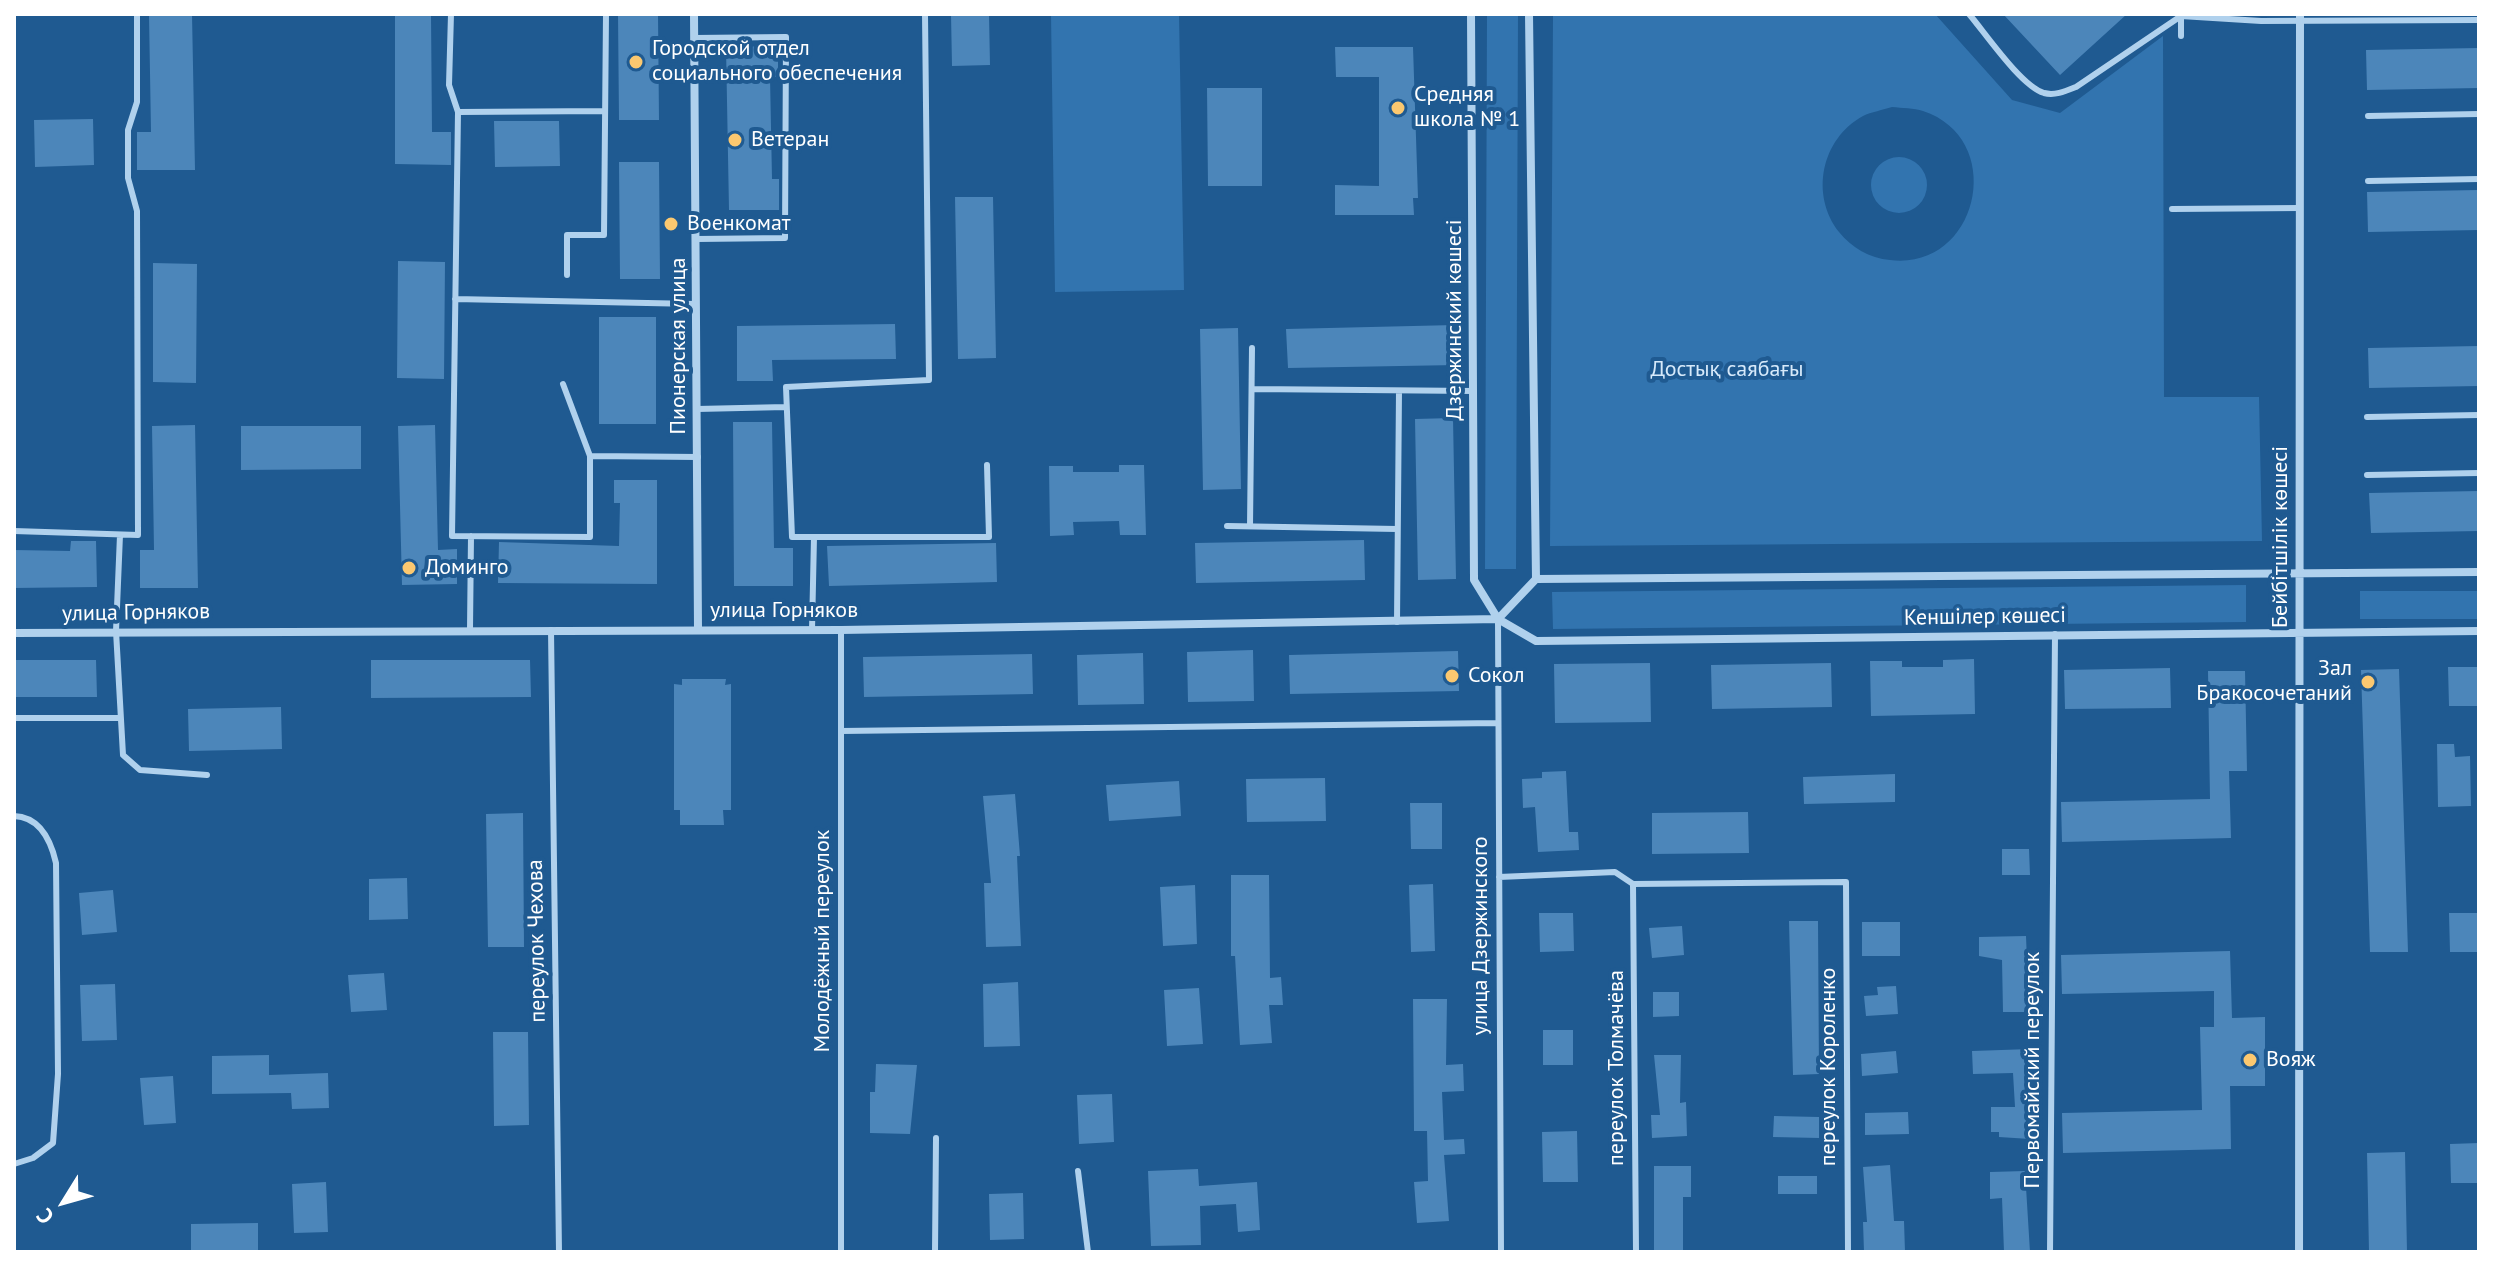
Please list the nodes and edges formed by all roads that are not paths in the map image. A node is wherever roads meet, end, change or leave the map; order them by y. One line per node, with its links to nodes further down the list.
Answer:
1 (137, 14): 44 (lane)
2 (451, 14): 15 (lane)
3 (606, 14): 14 (lane)
4 (694, 14): 13 (street, Пионерская улица)
5 (925, 14): 31 (lane)
6 (1471, 14): 30 (street, Дзержинский көшесі)
7 (1529, 14): 49 (street)
8 (1969, 14): 9 (lane)
9 (2181, 15): 10 (lane); 12 (lane)
10 (2300, 17): 11 (lane); 20 (street, Бейбітшілік көшесі)
11 (2479, 20)
12 (2181, 36)
13 (694, 38): 22 (street, Пионерская улица); 22 (lane)
14 (605, 111): 15 (lane); 23 (lane)
15 (458, 112): 24 (lane)
16 (2479, 114): 17 (lane)
17 (2368, 116)
18 (2479, 179): 19 (lane)
19 (2368, 181)
20 (2300, 208): 21 (lane); 47 (street, Бейбітшілік көшесі)
21 (2172, 209)
22 (697, 239): 25 (street, Пионерская улица)
23 (567, 275)
24 (455, 299): 25 (lane); 45 (lane)
25 (695, 304): 32 (street, Пионерская улица)
26 (1252, 348): 28 (lane)
27 (563, 384): 35 (lane)
28 (1252, 389): 29 (lane); 41 (lane)
29 (1399, 391): 30 (lane); 42 (lane)
30 (1474, 391): 50 (street, Дзержинский көшесі)
31 (786, 407): 32 (lane); 46 (lane)
32 (697, 409): 36 (street, Пионерская улица)
33 (2479, 415): 34 (lane)
34 (2367, 417)
35 (590, 456): 36 (lane); 45 (lane)
36 (698, 457): 53 (street, Пионерская улица)
37 (987, 465): 46 (lane)
38 (2479, 473): 39 (lane)
39 (2367, 475)
40 (1227, 526): 41 (lane)
41 (1250, 526): 42 (lane)
42 (1397, 529): 51 (lane)
43 (14, 531): 44 (lane)
44 (120, 535): 58 (lane)
45 (471, 536): 52 (lane)
46 (814, 537): 55 (lane)
47 (2299, 572): 48 (street, Кеншілер көшесі); 49 (street, Кеншілер көшесі); 57 (street, Бейбітшілік көшесі)
48 (2479, 572)
49 (1536, 579): 50 (street)
50 (1498, 619): 51 (street, улица Горняков); 61 (street, Кеншілер көшесі); 64 (lane, улица Дзержинского)
51 (1397, 622): 56 (street, улица Горняков)
52 (470, 629): 54 (street, улица Горняков); 58 (street, улица Горняков)
53 (698, 629): 54 (street, улица Горняков); 55 (street, улица Горняков)
54 (551, 630): 73 (lane, переулок Чехова)
55 (812, 630): 56 (street, улица Горняков)
56 (841, 630): 65 (lane, Молодёжный переулок)
57 (2299, 630): 59 (street, Кеншілер көшесі); 61 (street, Кеншілер көшесі); 81 (street, Бейбітшілік көшесі)
58 (116, 631): 60 (street, улица Горняков); 63 (lane)
59 (2479, 631)
60 (14, 633)
61 (2055, 634): 80 (lane, Первомайский переулок)
62 (14, 718): 63 (lane)
63 (119, 718): 66 (lane)
64 (1498, 723): 65 (lane); 68 (lane, улица Дзержинского)
65 (841, 731): 74 (lane, Молодёжный переулок)
66 (207, 775)
67 (14, 816): 71 (lane)
68 (1499, 877): 69 (lane); 77 (lane, улица Дзержинского)
69 (1633, 884): 78 (lane, переулок Толмачёва); 79 (lane, переулок Короленко)
70 (936, 1138): 75 (lane)
71 (14, 1164)
72 (1078, 1171): 76 (lane)
73 (559, 1252)
74 (841, 1252)
75 (935, 1252)
76 (1088, 1252)
77 (1501, 1252)
78 (1636, 1252)
79 (1848, 1252)
80 (2050, 1252)
81 (2299, 1252)

